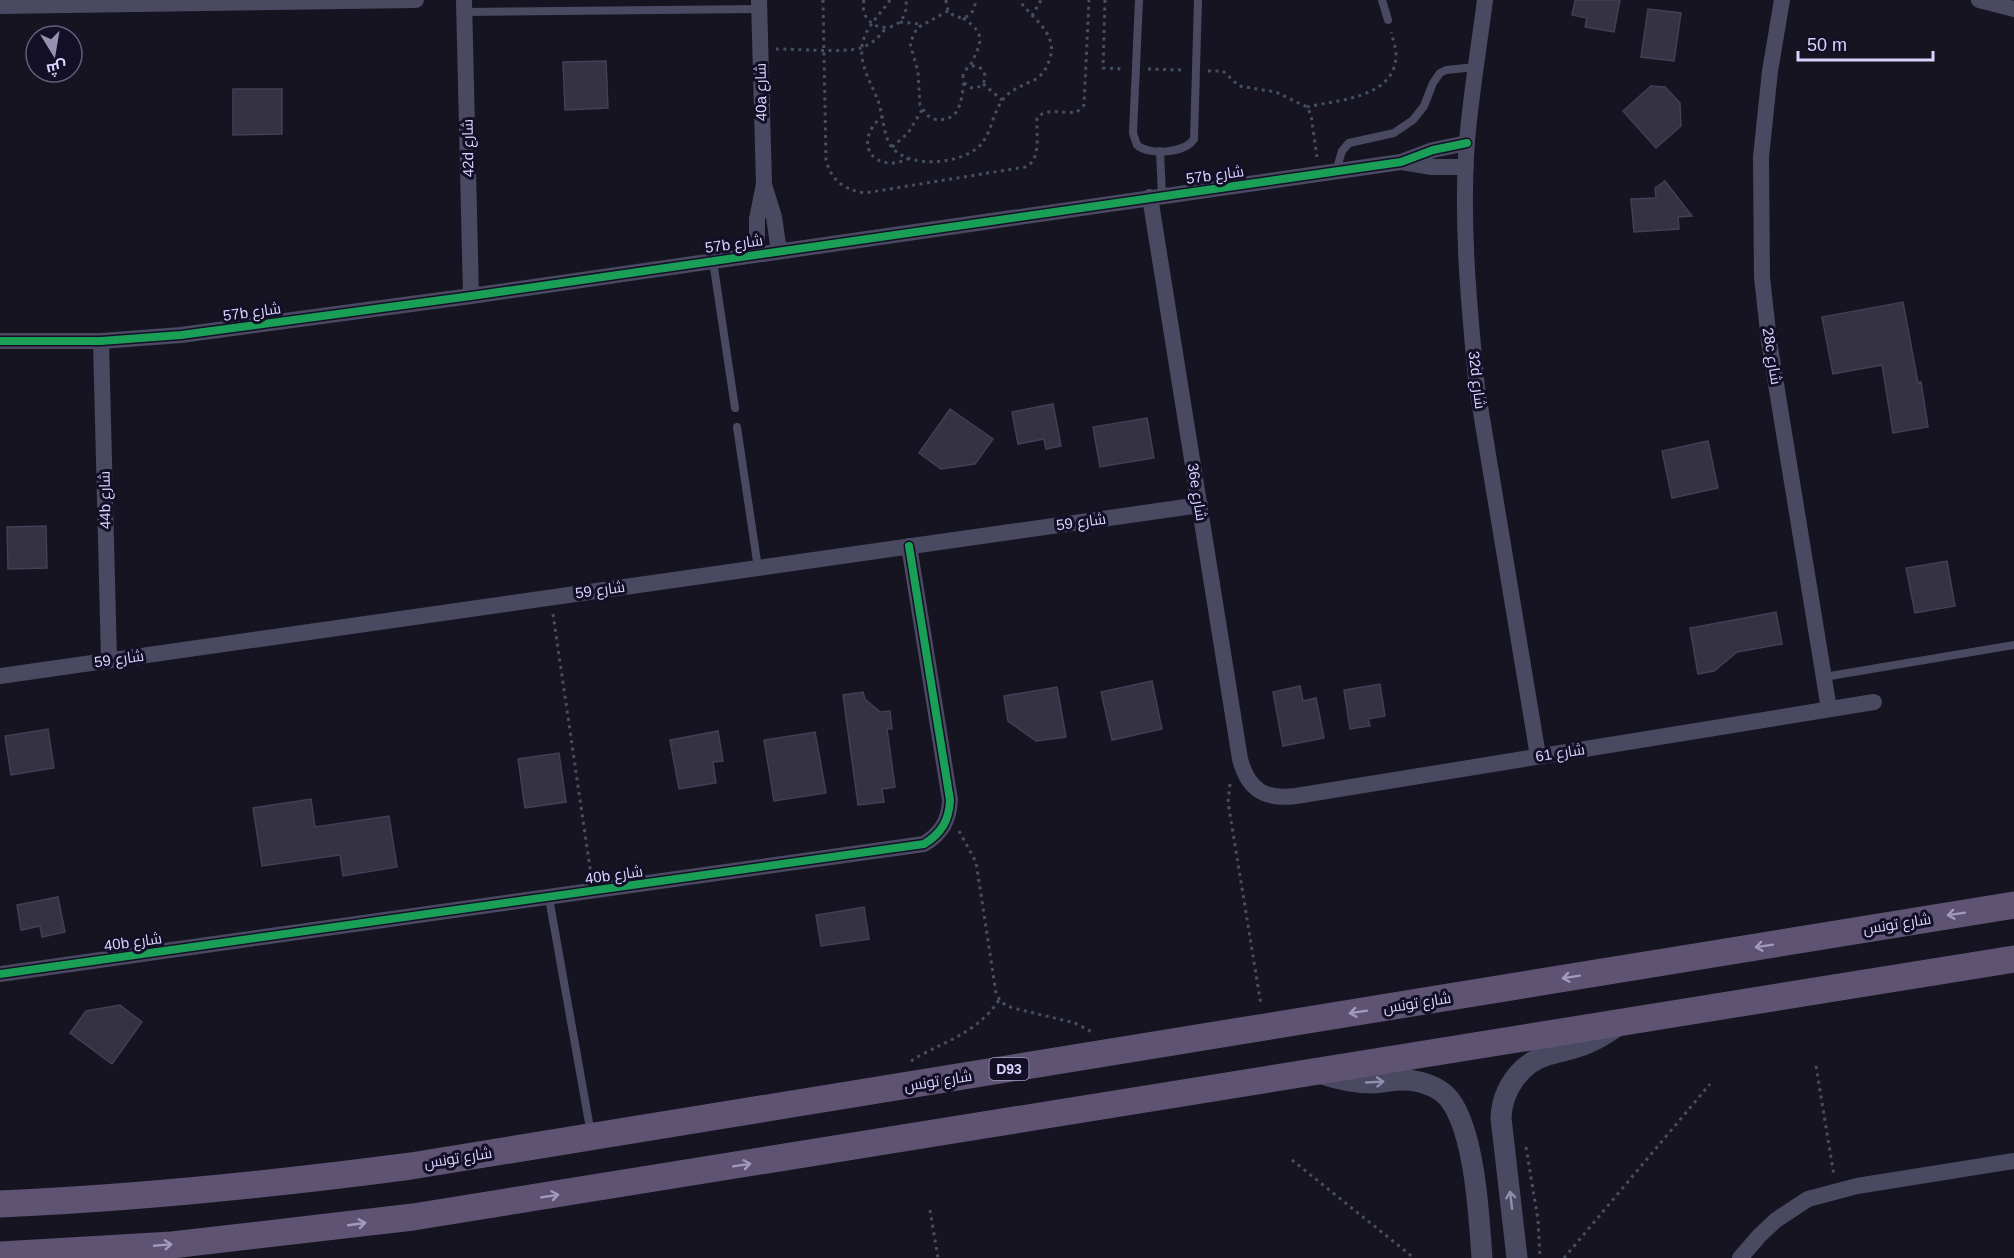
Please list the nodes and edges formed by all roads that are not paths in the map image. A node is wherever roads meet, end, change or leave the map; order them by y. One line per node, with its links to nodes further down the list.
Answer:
1 (416, 0): 8 (street)
2 (1139, 0): 16 (lane)
3 (1198, 0): 16 (lane)
4 (1383, 0): 13 (lane)
5 (1485, 0): 14 (street, 32d شارع)
6 (1782, 0): 36 (street, 28c شارع)
7 (1979, 0): 12 (street)
8 (167, 2): 10 (street)
9 (759, 4): 11 (lane); 20 (street, 40a شارع)
10 (0, 6)
11 (464, 6): 25 (street, 42d شارع)
12 (2014, 9)
13 (1388, 20)
14 (1476, 67): 15 (street, 32d شارع); 19 (lane)
15 (1467, 143): 17 (street, 57b شارع); 18 (street, 32d شارع)
16 (1160, 151): 21 (lane)
17 (1401, 162): 18 (street, 57b شارع); 19 (street, 57b شارع)
18 (1466, 167): 39 (street, 32d شارع)
19 (1336, 171): 21 (street, 57b شارع)
20 (764, 184): 22 (street, 40a شارع); 23 (street, 40a شارع)
21 (1156, 197): 22 (street, 57b شارع); 30 (street, 36e شارع)
22 (779, 251): 23 (street, 57b شارع)
23 (757, 254): 24 (street, 57b شارع)
24 (713, 261): 25 (street, 57b شارع); 28 (lane)
25 (471, 296): 27 (street, 57b شارع)
26 (0, 341): 27 (street, 57b شارع)
27 (101, 341): 34 (street, 44b شارع)
28 (735, 408)
29 (738, 427): 32 (lane)
30 (1200, 505): 31 (street, شارع 59); 40 (street, 36e شارع)
31 (909, 546): 32 (street, شارع 59); 41 (street, 40b شارع)
32 (758, 568): 34 (street, شارع 59)
33 (2014, 645): 36 (lane)
34 (109, 660): 35 (street, شارع 59)
35 (0, 676)
36 (1824, 677): 38 (street, 28c شارع)
37 (1874, 702): 38 (street, شارع 61)
38 (1829, 710): 39 (street, شارع 61)
39 (1538, 756): 40 (street, شارع 61)
40 (1250, 784)
41 (549, 898): 44 (street, 40b شارع); 47 (lane)
42 (2014, 905): 47 (main road, شارع تونس / D93, one-way to 47)
43 (2014, 959): 45 (main road)
44 (0, 974)
45 (1623, 1023): 46 (main road); 53 (street, one-way to 45)
46 (1318, 1072): 51 (main road, one-way to 46); 52 (street, one-way to 52)
47 (592, 1137): 49 (main road, شارع تونس / D93)
48 (2014, 1161): 54 (street)
49 (0, 1204)
50 (0, 1255): 51 (main road)
51 (51, 1256)
52 (1482, 1258)
53 (1517, 1258)
54 (1740, 1258)

